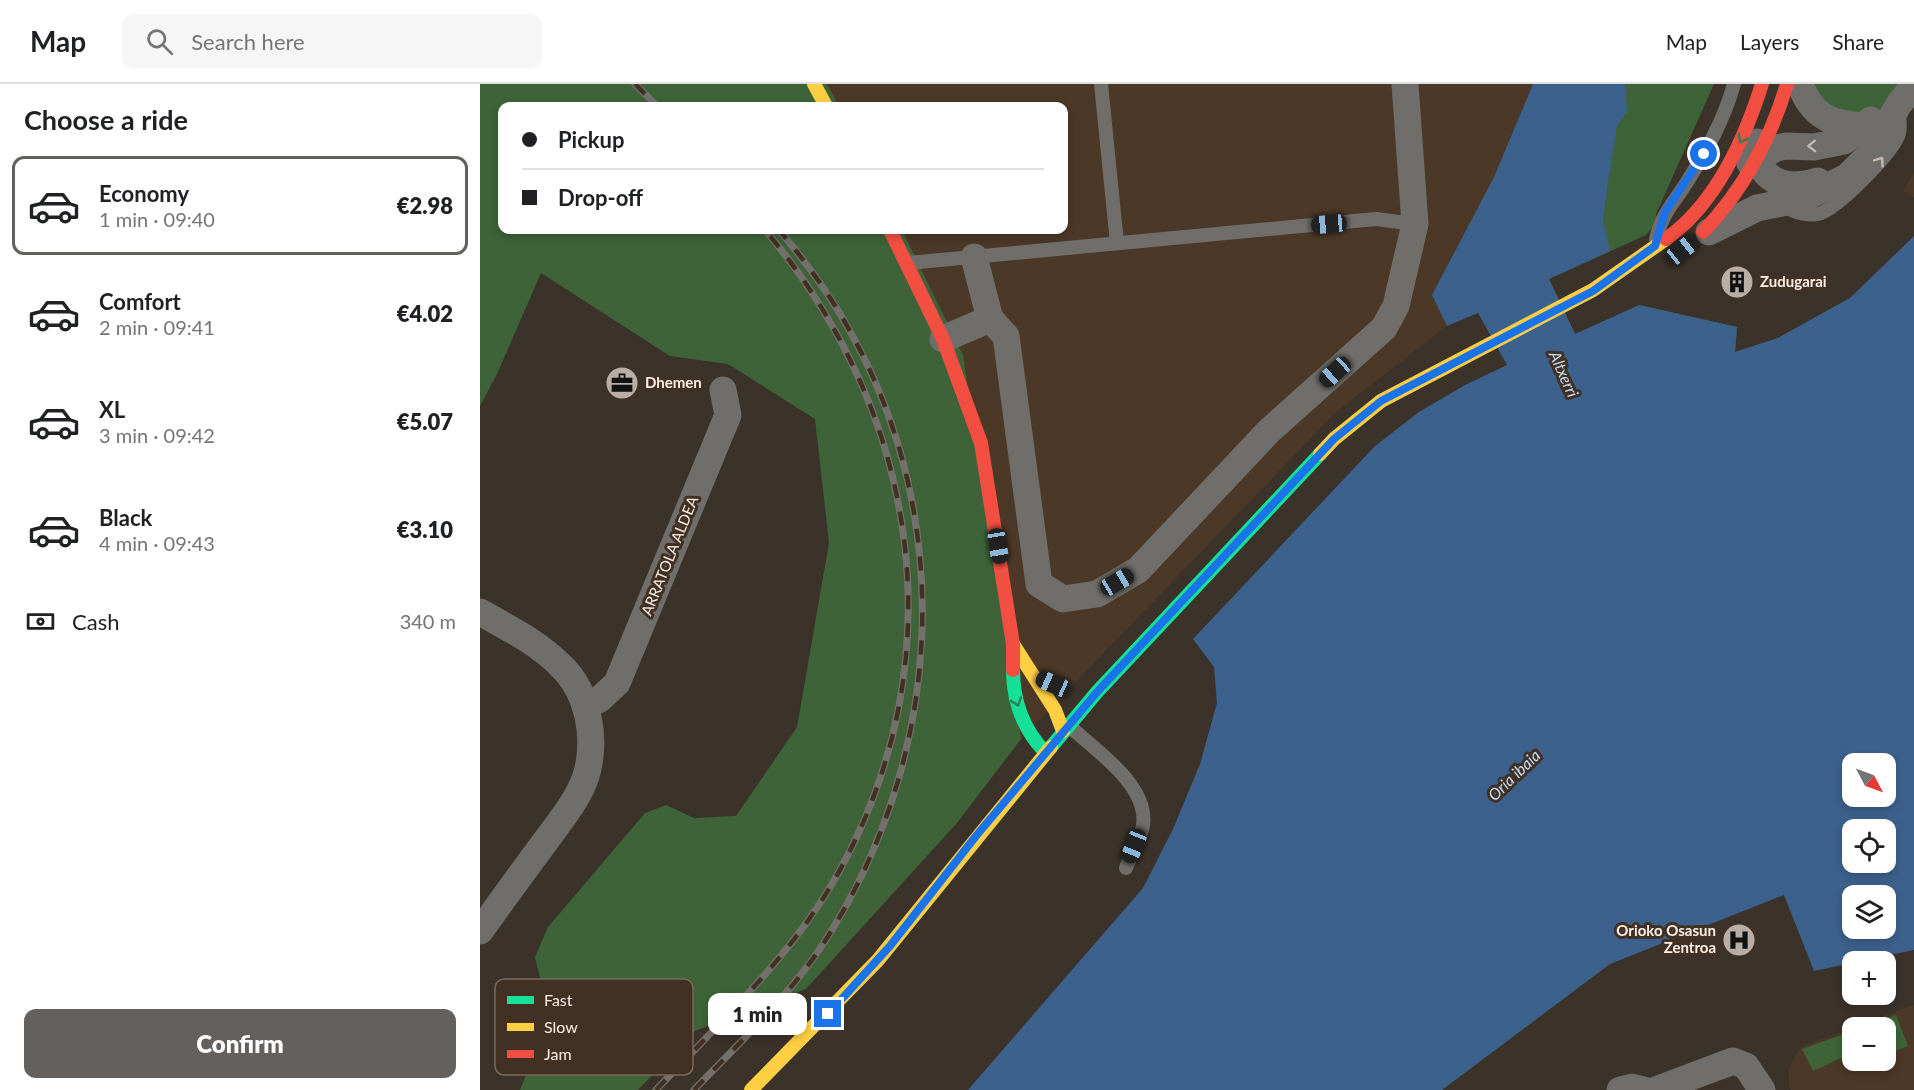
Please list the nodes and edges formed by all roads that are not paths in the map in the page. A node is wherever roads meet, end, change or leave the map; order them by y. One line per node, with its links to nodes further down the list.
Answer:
1 (814, 84): 10 (main road)
2 (1101, 84): 19 (lane)
3 (1405, 84): 16 (street)
4 (1734, 84): 20 (lane)
5 (1762, 84): 14 (main road, one-way to 14)
6 (1775, 84): 13 (street)
7 (1787, 84): 13 (main road)
8 (1800, 84): 11 (street)
9 (1909, 91): 11 (street); 12 (street); 15 (lane, one-way to 9)
10 (824, 102)
11 (1864, 126): 13 (street, one-way to 13)
12 (1872, 152): 13 (street); 15 (street)
13 (1759, 158): 14 (street); 18 (main road)
14 (1702, 204): 20 (main road)
15 (1781, 205): 18 (street)
16 (1415, 224): 19 (lane); 25 (street)
17 (892, 234): 22 (main road)
18 (1693, 242)
19 (1117, 243): 21 (lane)
20 (1655, 246): 24 (main road)
21 (974, 257): 22 (lane); 25 (street)
22 (908, 263): 26 (main road)
23 (1632, 280): 24 (main road)
24 (1593, 291): 33 (main road)
25 (990, 319): 26 (street)
26 (943, 339): 29 (main road)
27 (723, 390): 34 (street, ARRATOLA ALDEA)
28 (480, 612): 34 (street)
29 (1013, 644): 30 (main road); 36 (main road, one-way to 36)
30 (1033, 675): 31 (main road); 35 (main road)
31 (1053, 684)
32 (1075, 691): 33 (main road)
33 (1097, 692): 35 (main road)
34 (585, 706): 38 (street)
35 (1066, 728): 36 (main road); 37 (lane)
36 (1045, 752): 40 (main road)
37 (1126, 868)
38 (480, 931)
39 (1638, 1089): 41 (street)
40 (751, 1090)
41 (1762, 1090)

